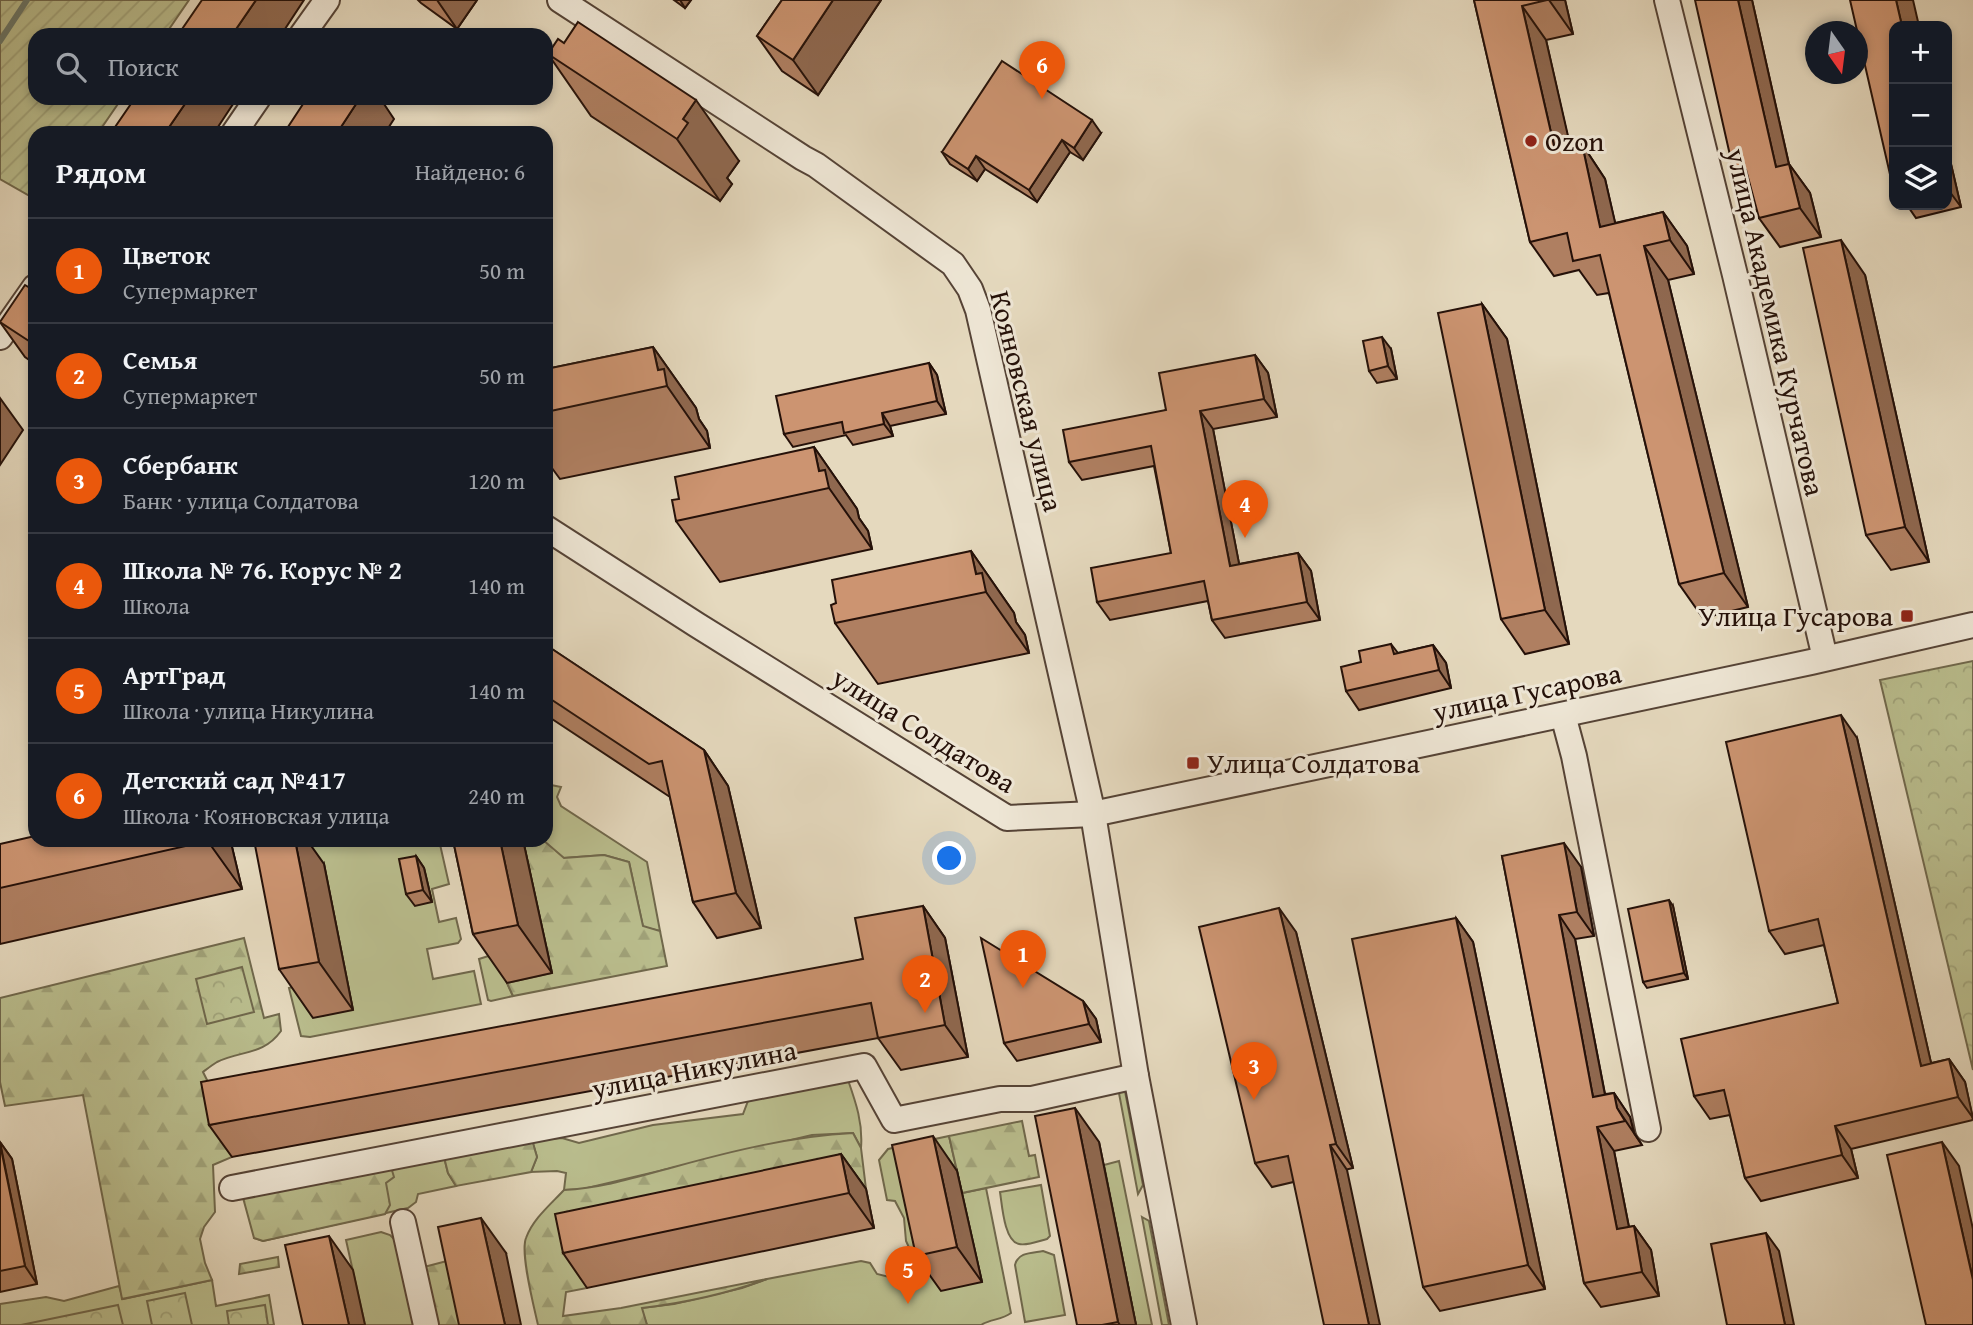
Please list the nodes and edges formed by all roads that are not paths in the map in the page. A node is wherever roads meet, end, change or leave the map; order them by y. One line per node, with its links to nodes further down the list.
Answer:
1 (327, 0): 4 (street)
2 (560, 0): 13 (street, Кояновская улица)
3 (1667, 0): 11 (street, улица Академика Курчатова)
4 (307, 28)
5 (253, 105): 6 (street)
6 (239, 126)
7 (28, 297): 8 (street)
8 (0, 337)
9 (553, 532): 13 (street, улица Солдатова)
10 (1973, 625): 11 (street, улица Гусарова)
11 (1825, 658): 12 (street, улица Гусарова)
12 (1563, 715): 13 (street, улица Гусарова); 15 (street)
13 (1093, 814): 14 (street)
14 (1136, 1076): 16 (street, улица Никулина); 19 (street)
15 (1648, 1129)
16 (232, 1188)
17 (403, 1222): 18 (street)
18 (426, 1325)
19 (1184, 1325)

